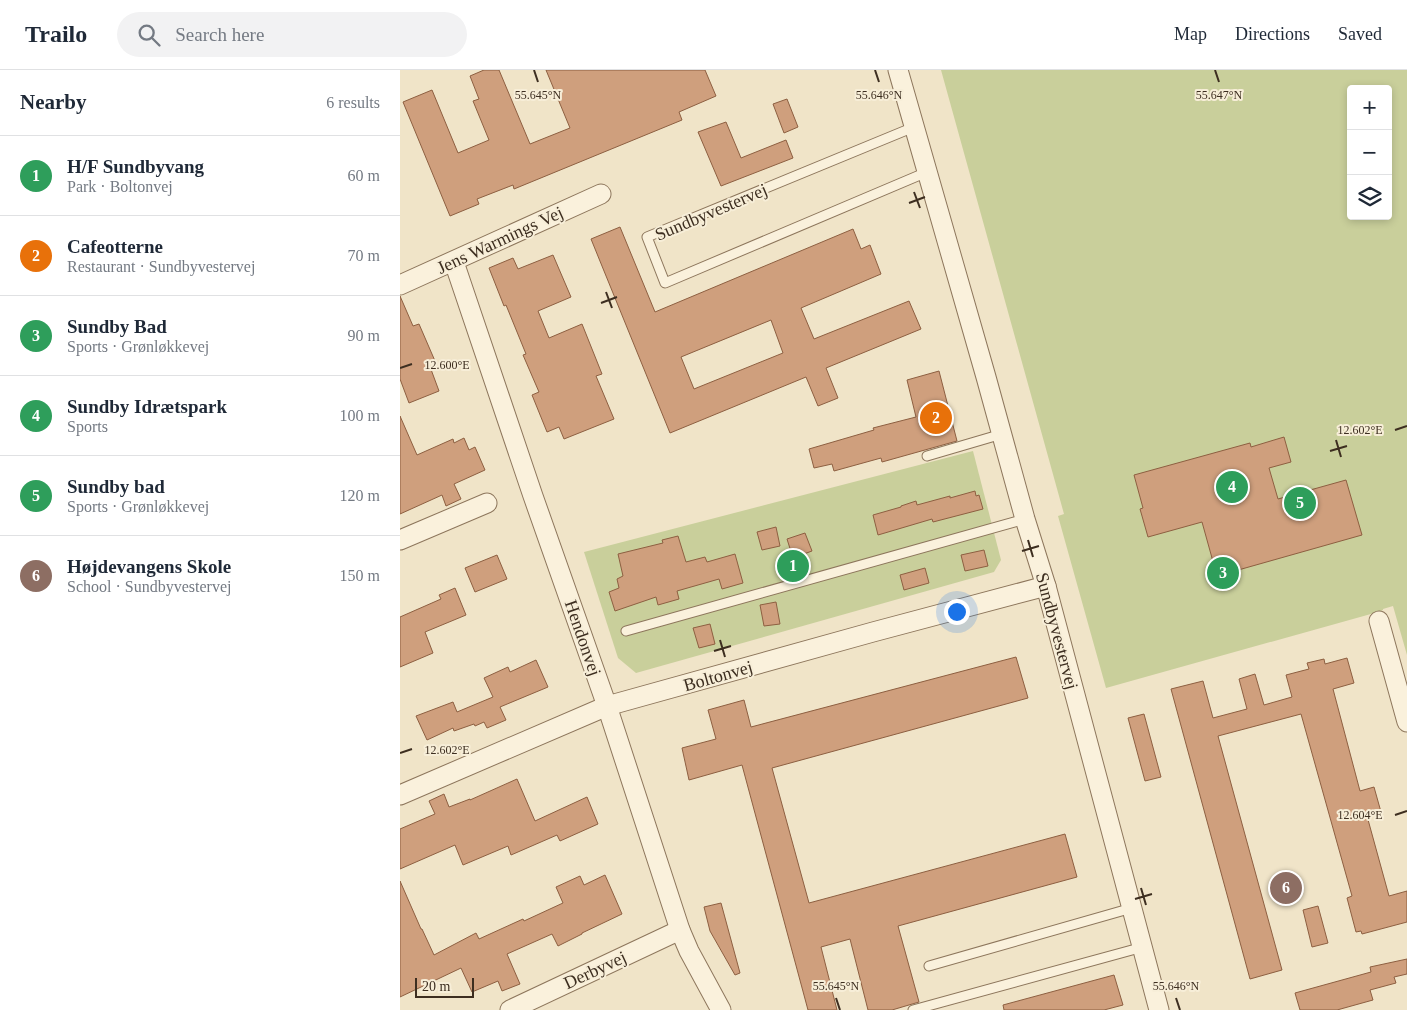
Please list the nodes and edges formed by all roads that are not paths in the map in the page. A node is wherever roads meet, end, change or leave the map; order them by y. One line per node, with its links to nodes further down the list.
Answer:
1 (898, 70): 2 (street, Sundbyvestervej)
2 (914, 127): 3 (street, Sundbyvestervej); 3 (lane, Sundbyvestervej)
3 (927, 172): 7 (street, Sundbyvestervej)
4 (600, 194): 5 (street, Jens Warmings Vej)
5 (454, 262): 6 (street, Jens Warmings Vej); 15 (street, Hendonvej)
6 (400, 285)
7 (1002, 434): 8 (lane); 10 (street, Sundbyvestervej)
8 (927, 456)
9 (487, 502): 11 (street)
10 (1025, 519): 12 (street, Sundbyvestervej); 14 (lane)
11 (400, 540)
12 (1046, 586): 15 (street, Boltonvej); 18 (street, Sundbyvestervej)
13 (1379, 621): 16 (street)
14 (626, 631)
15 (607, 706): 17 (street, Boltonvej); 19 (street, Hendonvej)
16 (1407, 722)
17 (400, 795)
18 (1132, 908): 20 (street, Sundbyvestervej); 21 (lane)
19 (680, 930): 22 (street, Derbyvej); 23 (street, Hendonvej)
20 (1143, 947): 24 (lane); 25 (street, Sundbyvestervej)
21 (929, 966)
22 (510, 1010)
23 (720, 1010)
24 (913, 1010)
25 (1159, 1010)

